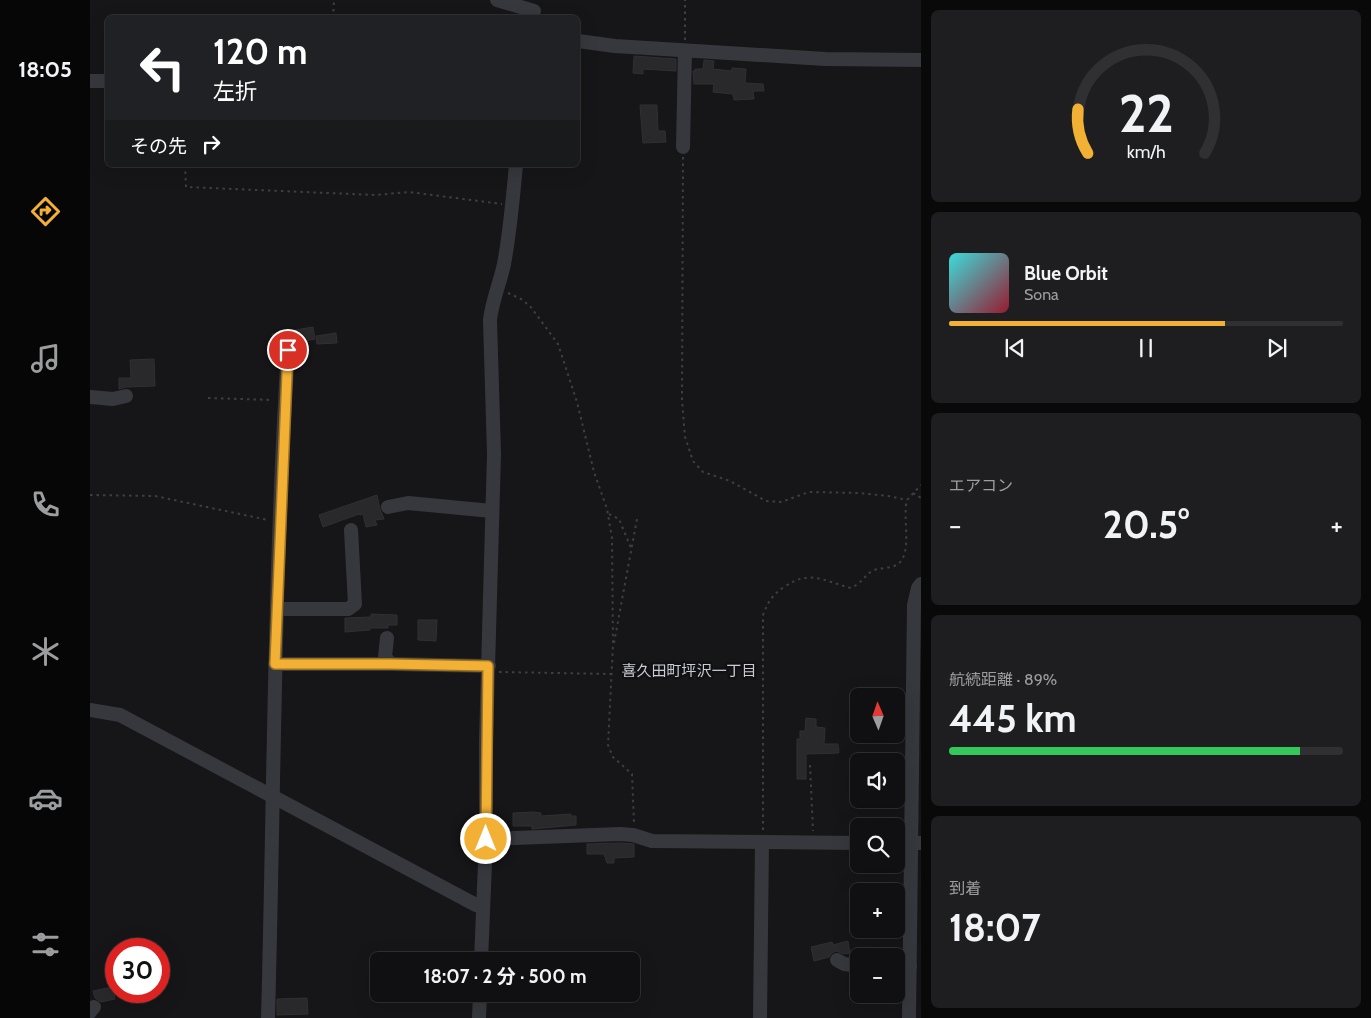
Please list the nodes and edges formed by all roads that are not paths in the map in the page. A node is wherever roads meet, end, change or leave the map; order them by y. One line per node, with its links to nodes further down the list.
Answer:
1 (496, 0): 2 (street)
2 (535, 9)
3 (580, 41): 4 (street)
4 (685, 50): 5 (street); 8 (street)
5 (921, 60)
6 (90, 81): 7 (street)
7 (105, 81)
8 (683, 147)
9 (516, 167): 14 (street)
10 (288, 350): 17 (street)
11 (126, 396): 12 (street)
12 (90, 397)
13 (388, 507): 14 (street)
14 (492, 511): 21 (street)
15 (351, 530): 17 (street)
16 (921, 584): 27 (street)
17 (277, 608): 19 (street)
18 (386, 638): 20 (street)
19 (275, 664): 20 (street); 23 (street)
20 (391, 664): 21 (street)
21 (489, 669): 24 (street)
22 (90, 710): 23 (street)
23 (273, 798): 28 (street); 35 (street)
24 (486, 839): 25 (street); 28 (street)
25 (762, 843): 26 (street); 37 (street)
26 (850, 843)
27 (917, 843): 29 (street)
28 (483, 907): 30 (street)
29 (905, 948)
30 (481, 952)
31 (837, 960): 32 (street)
32 (850, 965)
33 (905, 983): 38 (street)
34 (480, 1002): 36 (street)
35 (268, 1018)
36 (479, 1018)
37 (760, 1018)
38 (909, 1018)

